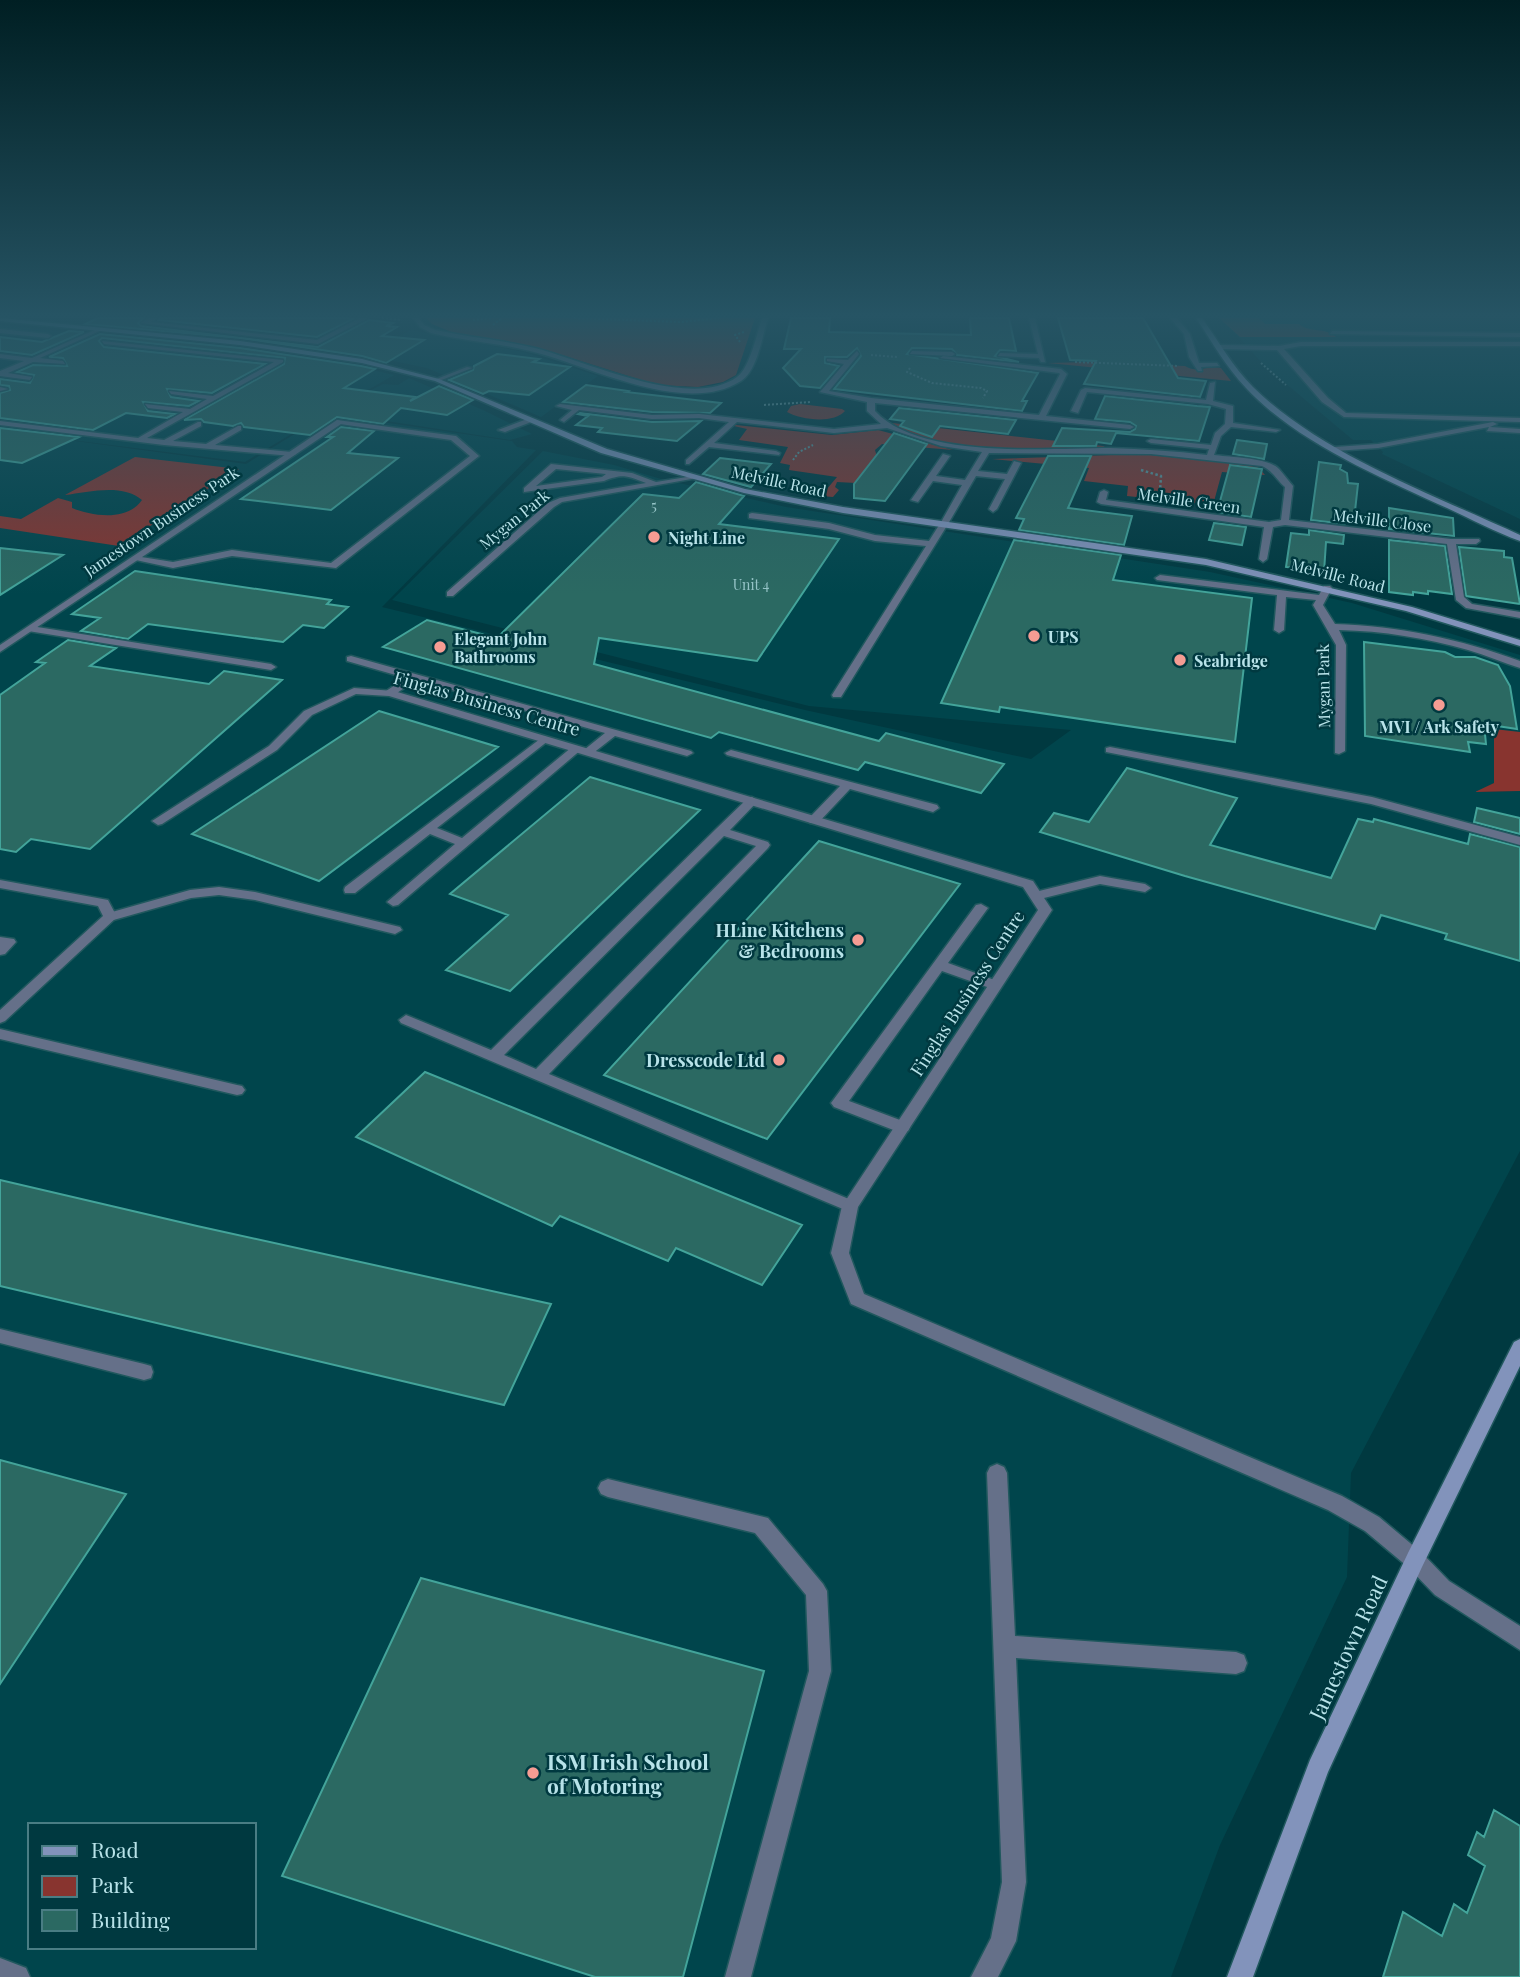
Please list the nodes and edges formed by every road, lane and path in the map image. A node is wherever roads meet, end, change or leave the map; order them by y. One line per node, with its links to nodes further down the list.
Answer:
1 (184, 410): 11 (street)
2 (506, 410): 18 (street, Melville Road)
3 (575, 410): 14 (street)
4 (597, 410): 15 (street)
5 (871, 410): 22 (street)
6 (969, 410): 12 (street)
7 (1045, 410): 13 (street)
8 (1230, 410): 21 (street)
9 (1277, 410): 35 (street)
10 (1339, 410): 16 (street)
11 (190, 411): 29 (street)
12 (976, 411): 13 (street)
13 (1042, 417): 23 (street)
14 (564, 420)
15 (735, 420): 22 (street); 32 (street)
16 (1493, 420): 17 (street); 25 (street)
17 (1520, 420)
18 (530, 421): 26 (street); 47 (street, Melville Road)
19 (0, 423): 29 (street)
20 (198, 424): 31 (street)
21 (1229, 425): 27 (street); 33 (street)
22 (885, 426): 37 (street)
23 (1130, 427)
24 (239, 428): 34 (street)
25 (1477, 429): 28 (street); 35 (street)
26 (502, 430)
27 (1276, 430)
28 (1520, 430)
29 (139, 440): 31 (street)
30 (1151, 441): 33 (street)
31 (164, 443): 34 (street)
32 (708, 445): 38 (street); 42 (street)
33 (1212, 447): 41 (street)
34 (205, 448): 39 (street)
35 (1335, 449): 59 (street)
36 (1114, 450): 37 (street); 41 (street); 53 (path)
37 (986, 452): 45 (street)
38 (776, 453)
39 (292, 454): 63 (street, Jamestown Business Park); 63 (street, Jamestown Business Park)
40 (946, 456): 48 (street)
41 (1210, 457): 56 (street)
42 (689, 462)
43 (1017, 464): 46 (street)
44 (614, 473): 44 (street); 50 (street)
45 (974, 473): 46 (street); 49 (street)
46 (1010, 477): 54 (street)
47 (693, 478): 50 (street, Mygan Park); 57 (street, Melville Road)
48 (930, 478): 49 (street); 52 (street)
49 (967, 483): 57 (street)
50 (656, 485): 68 (street, Mygan Park)
51 (1104, 492): 58 (street, Melville Green)
52 (915, 500)
53 (1164, 501)
54 (993, 509)
55 (752, 516): 62 (street)
56 (1284, 522): 58 (street, Melville Green); 61 (street, Melville Close)
57 (944, 524): 62 (street); 67 (street, Melville Road)
58 (1269, 525): 64 (street)
59 (1520, 538)
60 (1476, 541): 61 (street, Melville Close)
61 (1451, 542): 69 (street)
62 (932, 544): 80 (street)
63 (135, 559): 71 (street, Jamestown Business Park)
64 (1263, 559)
65 (1160, 578): 66 (street)
66 (1282, 593): 67 (street); 72 (street)
67 (1324, 593): 70 (street, Mygan Park); 73 (street, Melville Road)
68 (450, 594)
69 (1520, 615)
70 (1331, 627): 76 (street); 85 (street, Mygan Park)
71 (31, 629): 74 (street, Jamestown Business Park); 77 (street)
72 (1279, 630)
73 (1517, 641)
74 (0, 649)
75 (351, 659): 78 (street)
76 (1520, 665)
77 (271, 667)
78 (414, 677): 79 (street); 81 (street)
79 (390, 693): 82 (street, Finglas Business Centre); 92 (street, Finglas Business Centre)
80 (837, 695)
81 (612, 733): 83 (street); 87 (street)
82 (544, 739): 83 (street, Finglas Business Centre); 93 (street)
83 (582, 750): 89 (street, Finglas Business Centre); 96 (street)
84 (1110, 750): 95 (street)
85 (1339, 751)
86 (731, 752): 88 (street)
87 (687, 753)
88 (848, 784): 90 (street); 91 (street)
89 (752, 802): 91 (street, Finglas Business Centre); 94 (street)
90 (933, 808)
91 (814, 820): 100 (street, Finglas Business Centre)
92 (158, 821)
93 (429, 829): 96 (street); 99 (street)
94 (721, 831): 112 (street); 113 (street)
95 (1520, 841)
96 (463, 843): 101 (street)
97 (0, 884): 103 (street)
98 (1145, 888): 100 (street)
99 (350, 890)
100 (1036, 896): 108 (street, Finglas Business Centre)
101 (393, 902)
102 (981, 908): 107 (street)
103 (110, 917): 104 (street); 109 (street)
104 (395, 930)
105 (0, 941): 106 (street)
106 (0, 951)
107 (940, 965): 108 (street); 115 (street)
108 (995, 985): 115 (street, Finglas Business Centre)
109 (0, 1018)
110 (407, 1020): 112 (street)
111 (0, 1034): 114 (street)
112 (493, 1057): 113 (street)
113 (538, 1076): 116 (street)
114 (237, 1090)
115 (902, 1127): 116 (street, Finglas Business Centre)
116 (850, 1206): 122 (street, Finglas Business Centre)
117 (0, 1336): 119 (street)
118 (1520, 1348): 122 (street, Jamestown Road)
119 (144, 1371)
120 (996, 1473): 124 (street)
121 (608, 1488): 128 (street)
122 (1415, 1560): 123 (street, Finglas Business Centre); 130 (street, Jamestown Road)
123 (1520, 1639)
124 (1004, 1646): 125 (street); 129 (street)
125 (1236, 1663)
126 (0, 1971): 127 (street)
127 (17, 1977)
128 (738, 1977)
129 (984, 1977)
130 (1240, 1977)

